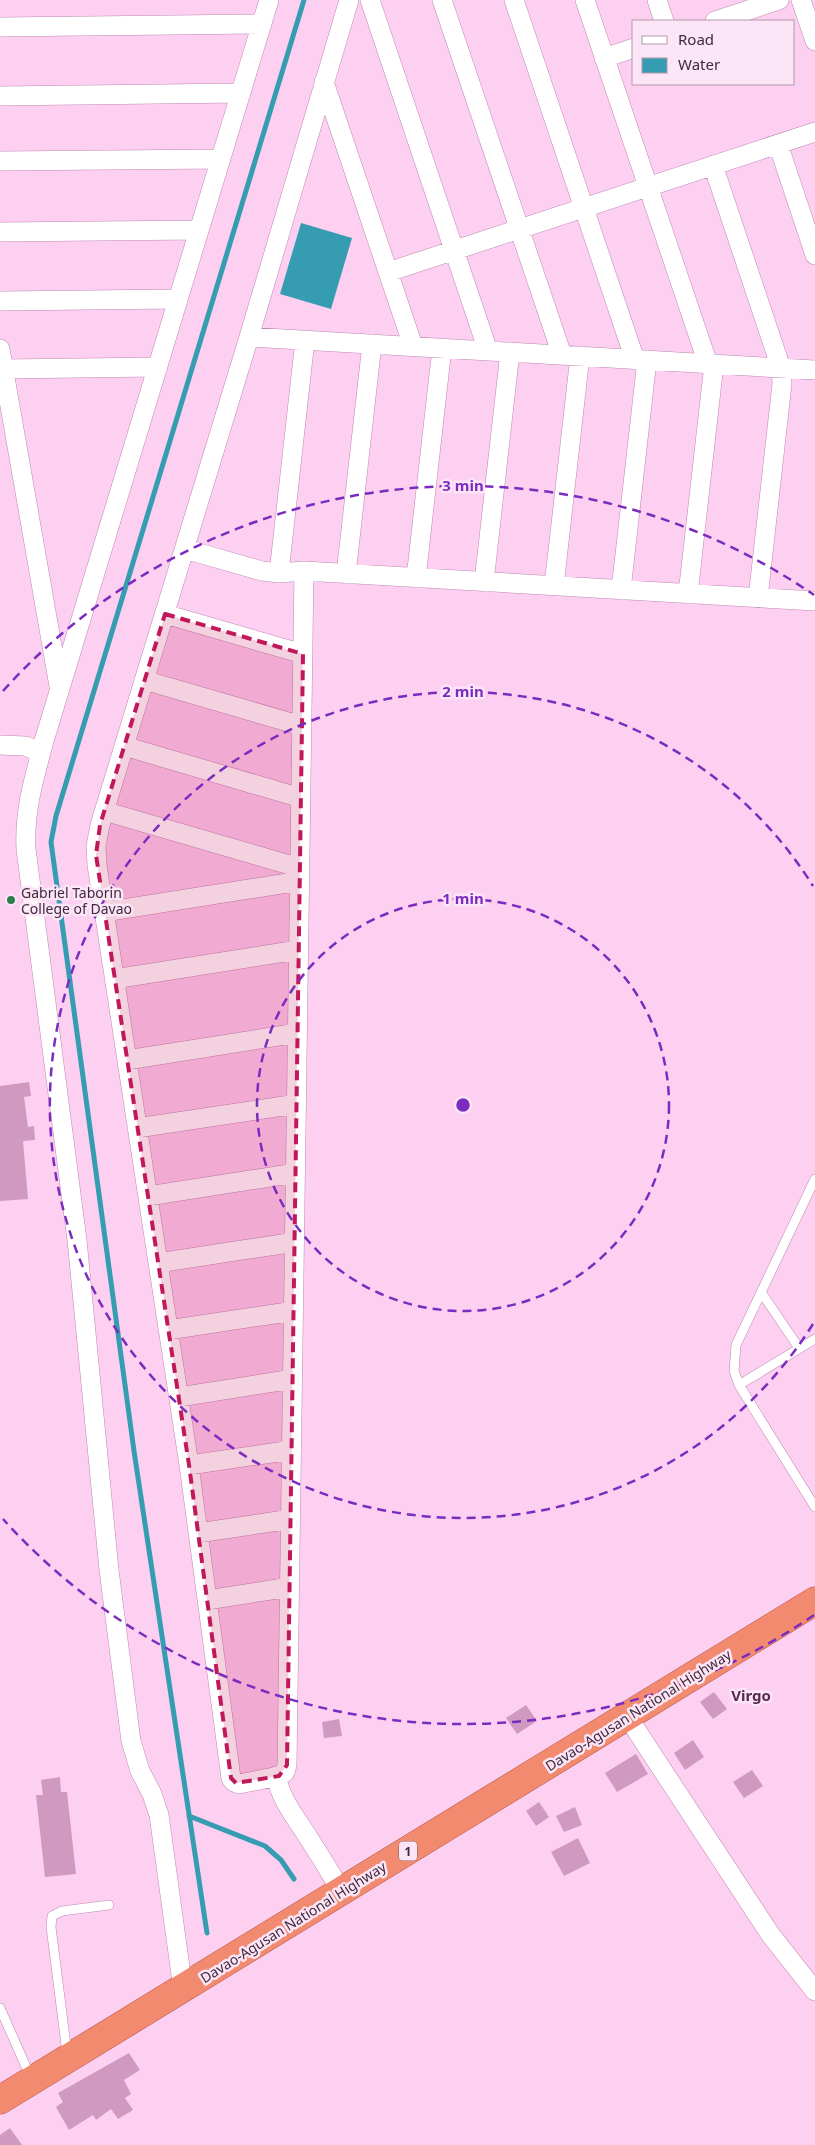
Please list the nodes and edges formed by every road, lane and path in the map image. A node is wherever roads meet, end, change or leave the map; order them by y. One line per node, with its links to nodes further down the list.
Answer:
1 (269, 0): 13 (street)
2 (348, 0): 18 (street)
3 (370, 0): 31 (street)
4 (442, 0): 28 (street)
5 (514, 0): 27 (street)
6 (585, 0): 17 (street)
7 (657, 0): 11 (street)
8 (780, 0): 10 (street)
9 (801, 0): 15 (street)
10 (732, 8): 12 (street)
11 (664, 20)
12 (716, 20)
13 (262, 24): 14 (street); 19 (street)
14 (0, 27)
15 (815, 41)
16 (632, 49): 17 (street)
17 (604, 58): 26 (street)
18 (324, 82): 33 (street); 36 (street)
19 (241, 93): 20 (street); 23 (street)
20 (0, 96)
21 (815, 132): 22 (street)
22 (778, 144): 25 (street); 32 (street)
23 (221, 159): 24 (street); 29 (street)
24 (0, 161)
25 (713, 165): 26 (street); 48 (street)
26 (648, 187): 27 (street); 46 (street)
27 (584, 208): 28 (street); 45 (street)
28 (519, 229): 31 (street); 44 (street)
29 (199, 230): 30 (street); 34 (street)
30 (0, 232)
31 (454, 250): 33 (street); 42 (street)
32 (815, 255)
33 (388, 272): 39 (street)
34 (178, 299): 35 (street); 47 (street)
35 (0, 301)
36 (249, 337): 37 (street); 51 (street)
37 (305, 340): 38 (street); 53 (street)
38 (372, 344): 39 (street); 54 (street)
39 (413, 346): 40 (street)
40 (442, 348): 42 (street); 55 (street)
41 (0, 349): 49 (street)
42 (488, 351): 43 (street)
43 (510, 352): 44 (street); 56 (street)
44 (571, 356): 45 (street); 57 (street)
45 (641, 360): 46 (street); 58 (street)
46 (711, 364): 48 (street); 59 (street)
47 (158, 367): 49 (street); 65 (street)
48 (781, 368): 50 (street); 60 (street)
49 (4, 369): 65 (street)
50 (815, 370)
51 (184, 549): 53 (street); 62 (street)
52 (304, 571): 53 (street); 54 (street); 63 (street)
53 (279, 573)
54 (346, 574): 55 (street)
55 (416, 578): 56 (street)
56 (484, 582): 57 (street)
57 (554, 586): 58 (street)
58 (621, 590): 59 (street)
59 (688, 594): 60 (street)
60 (758, 598): 61 (street)
61 (815, 601)
62 (164, 614): 63 (street); 64 (street)
63 (303, 654): 66 (street)
64 (144, 680): 66 (street); 68 (street)
65 (60, 690): 69 (street)
66 (302, 726): 70 (street)
67 (0, 745): 69 (street)
68 (124, 746): 70 (street); 71 (street)
69 (40, 752): 105 (street)
70 (301, 798): 72 (street)
71 (104, 811): 72 (street); 73 (street)
72 (300, 875): 73 (street); 74 (street)
73 (104, 912): 75 (street)
74 (298, 950): 75 (street); 76 (street)
75 (114, 979): 77 (street)
76 (297, 1034): 77 (street); 78 (street)
77 (127, 1060): 79 (street)
78 (296, 1104): 79 (street); 80 (street)
79 (138, 1128): 82 (street)
80 (296, 1173): 82 (street); 83 (street)
81 (815, 1180): 85 (lane)
82 (148, 1196): 84 (street)
83 (295, 1242): 84 (street); 86 (street)
84 (158, 1263): 87 (street)
85 (761, 1292): 89 (lane); 91 (lane)
86 (294, 1311): 87 (street); 90 (street)
87 (168, 1330): 92 (street)
88 (815, 1338): 89 (lane)
89 (799, 1348): 91 (lane)
90 (293, 1379): 92 (street); 93 (street)
91 (739, 1386): 95 (lane)
92 (178, 1397): 94 (street)
93 (292, 1450): 94 (street); 96 (street)
94 (189, 1465): 97 (street)
95 (815, 1507)
96 (291, 1519): 97 (street); 98 (street)
97 (198, 1533): 99 (street)
98 (290, 1587): 99 (street); 102 (street)
99 (207, 1600): 102 (street)
100 (815, 1600): 101 (highway, Davao-Agusan National Highway / 1)
101 (627, 1716): 103 (highway, Davao-Agusan National Highway / 1); 106 (street)
102 (276, 1776): 103 (street)
103 (342, 1892): 105 (highway, Davao-Agusan National Highway / 1)
104 (110, 1905): 108 (lane)
105 (183, 1989): 108 (highway, Davao-Agusan National Highway / 1)
106 (815, 1991)
107 (0, 2008): 109 (lane)
108 (68, 2059): 109 (highway, Davao-Agusan National Highway / 1)
109 (32, 2080): 110 (highway, Davao-Agusan National Highway / 1)
110 (0, 2100)

